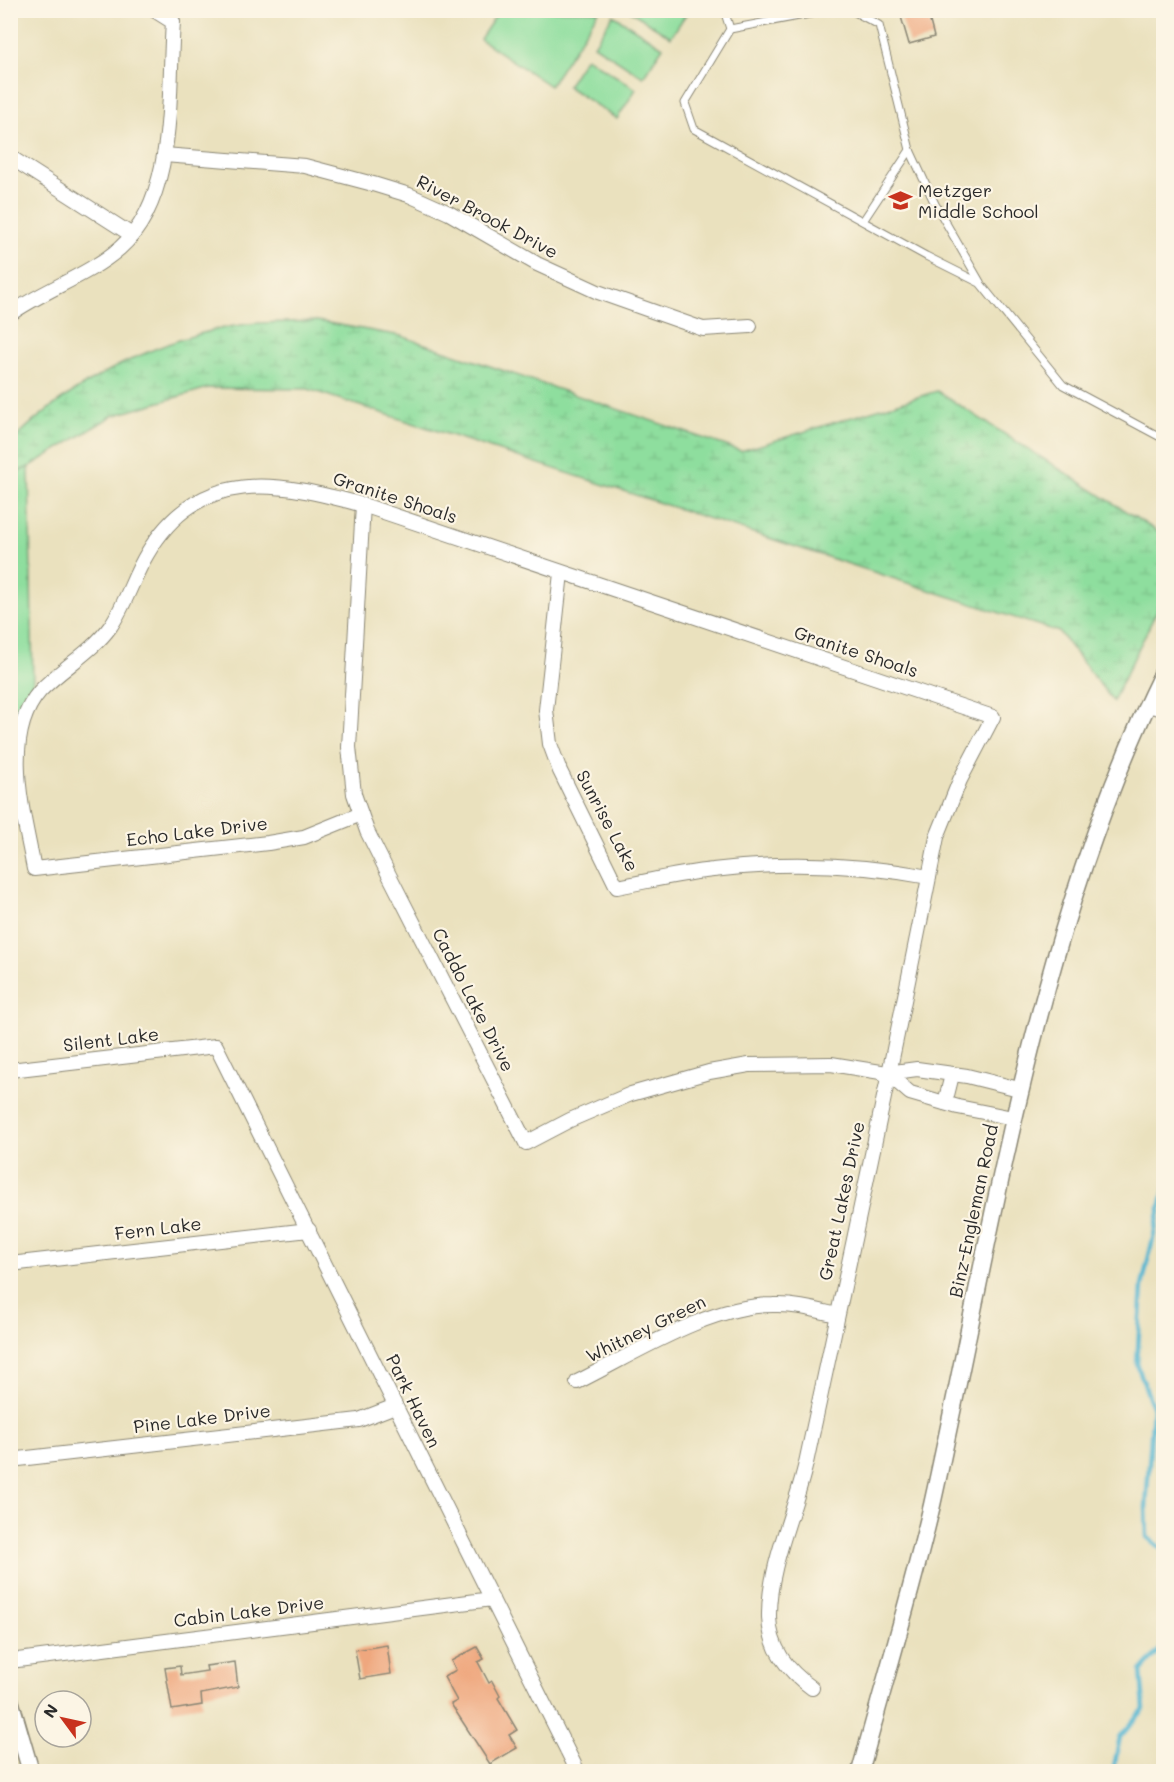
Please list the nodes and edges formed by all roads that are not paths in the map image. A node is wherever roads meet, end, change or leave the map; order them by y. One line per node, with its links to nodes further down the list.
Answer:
1 (154, 10): 7 (street)
2 (724, 10): 5 (lane)
3 (831, 10): 5 (lane)
4 (851, 10): 6 (lane)
5 (730, 29): 9 (lane)
6 (910, 150): 9 (lane); 11 (lane)
7 (164, 155): 10 (street); 13 (street, River Brook Drive)
8 (10, 157): 10 (street)
9 (863, 221): 11 (lane)
10 (132, 234): 12 (street)
11 (980, 283): 14 (lane)
12 (10, 314)
13 (750, 326)
14 (1164, 439)
15 (363, 505): 16 (street, Granite Shoals); 21 (street, Granite Shoals); 23 (street, Caddo Lake Drive)
16 (561, 573): 20 (street, Granite Shoals); 25 (street, Sunrise Lake)
17 (1164, 670): 18 (street, Binz-Engleman Road)
18 (1146, 705): 19 (street); 30 (street, Binz-Engleman Road)
19 (1164, 709)
20 (993, 717): 25 (street, Great Lakes Drive)
21 (13, 758): 22 (street, Granite Shoals)
22 (14, 782): 24 (street, Granite Shoals)
23 (361, 814): 24 (street, Echo Lake Drive); 28 (street, Caddo Lake Drive)
24 (34, 869)
25 (929, 877): 28 (street, Great Lakes Drive)
26 (216, 1046): 27 (street, Silent Lake); 33 (street, Park Haven)
27 (10, 1070)
28 (887, 1073): 29 (street, Caddo Lake Drive); 31 (street); 35 (street, Great Lakes Drive)
29 (952, 1075): 30 (street, Caddo Lake Drive); 31 (street)
30 (1019, 1089): 32 (street, Binz-Engleman Road)
31 (945, 1103): 32 (street)
32 (1013, 1118): 45 (street, Binz-Engleman Road)
33 (309, 1230): 34 (street, Fern Lake); 37 (street, Park Haven)
34 (10, 1264)
35 (837, 1315): 36 (street, Whitney Green); 41 (street, Great Lakes Drive)
36 (577, 1382)
37 (395, 1406): 38 (street, Pine Lake Drive); 39 (street, Park Haven)
38 (10, 1460)
39 (492, 1599): 40 (street, Cabin Lake Drive); 44 (street, Park Haven)
40 (10, 1661)
41 (812, 1688)
42 (10, 1700): 43 (street)
43 (31, 1772)
44 (578, 1772)
45 (860, 1772)

